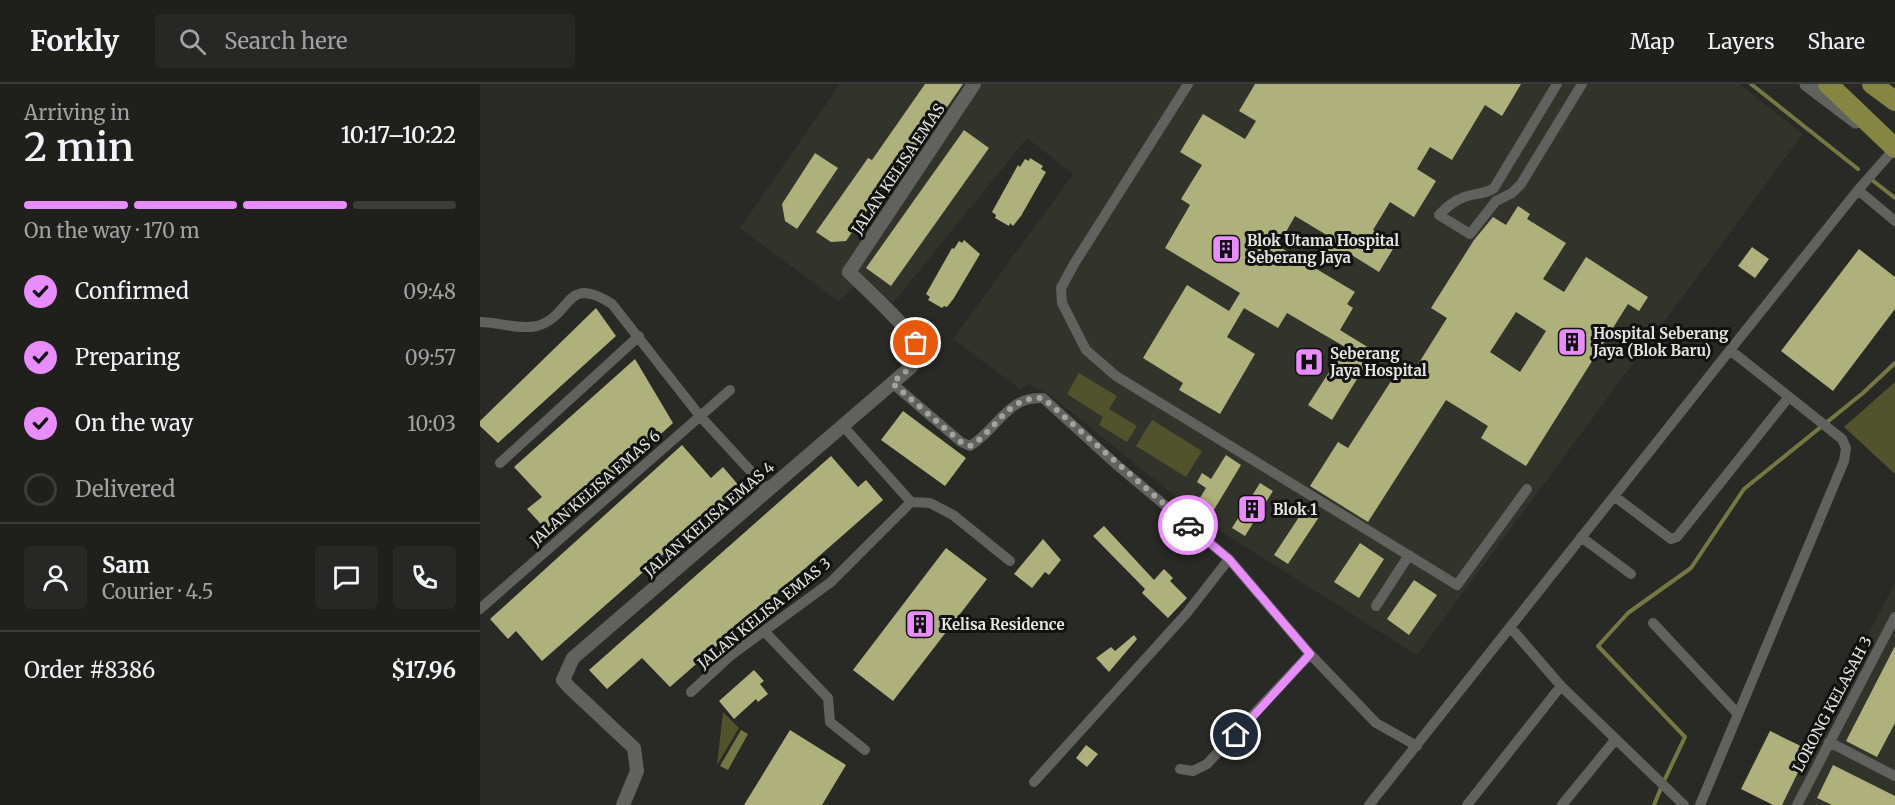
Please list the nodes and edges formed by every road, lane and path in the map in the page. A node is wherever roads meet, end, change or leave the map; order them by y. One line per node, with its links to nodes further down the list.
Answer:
1 (974, 84): 14 (street, JALAN KELISA EMAS)
2 (1188, 84): 29 (street)
3 (1557, 84): 9 (street)
4 (1582, 84): 10 (street)
5 (1807, 84): 11 (main road)
6 (1828, 84): 11 (highway)
7 (1872, 84): 8 (highway)
8 (1895, 101)
9 (1530, 129): 10 (street); 10 (street)
10 (1547, 141)
11 (1895, 148): 12 (street)
12 (1858, 190): 13 (street); 17 (street)
13 (1895, 221)
14 (849, 272): 18 (street, JALAN KELISA EMAS 4)
15 (480, 322): 16 (street)
16 (639, 336): 21 (street); 23 (street)
17 (1730, 350): 20 (street); 26 (street)
18 (892, 383): 22 (street, JALAN KELISA EMAS 4); 30 (street)
19 (730, 390): 21 (street, JALAN KELISA EMAS 6)
20 (1788, 398): 26 (street); 42 (street)
21 (700, 416): 24 (street); 34 (street, JALAN KELISA EMAS 6)
22 (843, 426): 24 (street, JALAN KELISA EMAS 4); 27 (street)
23 (500, 463)
24 (767, 489): 50 (street, JALAN KELISA EMAS 4)
25 (1527, 489): 29 (street)
26 (1614, 496): 28 (street)
27 (911, 502): 31 (street); 38 (street, JALAN KELISA EMAS 3)
28 (1581, 537): 32 (street); 37 (street)
29 (1409, 555): 33 (street)
30 (1229, 559): 39 (street); 49 (street)
31 (1010, 561)
32 (1631, 574)
33 (1376, 606)
34 (480, 609)
35 (1895, 617): 44 (street, LORONG KELASAH 3)
36 (1653, 622): 42 (street)
37 (1510, 627): 40 (street); 45 (street)
38 (764, 631): 41 (street, JALAN KELISA EMAS 3); 46 (street)
39 (1310, 654): 45 (street); 47 (street)
40 (1561, 686): 43 (street); 52 (street)
41 (691, 693)
42 (1737, 713): 55 (street)
43 (1615, 740): 53 (street); 54 (street)
44 (1829, 742): 48 (street); 56 (street, LORONG KELASAH 3)
45 (1417, 746): 51 (street)
46 (865, 750)
47 (1180, 768)
48 (1895, 776)
49 (1034, 782)
50 (623, 805)
51 (1369, 805)
52 (1467, 805)
53 (1562, 805)
54 (1684, 805)
55 (1700, 805)
56 (1797, 805)

